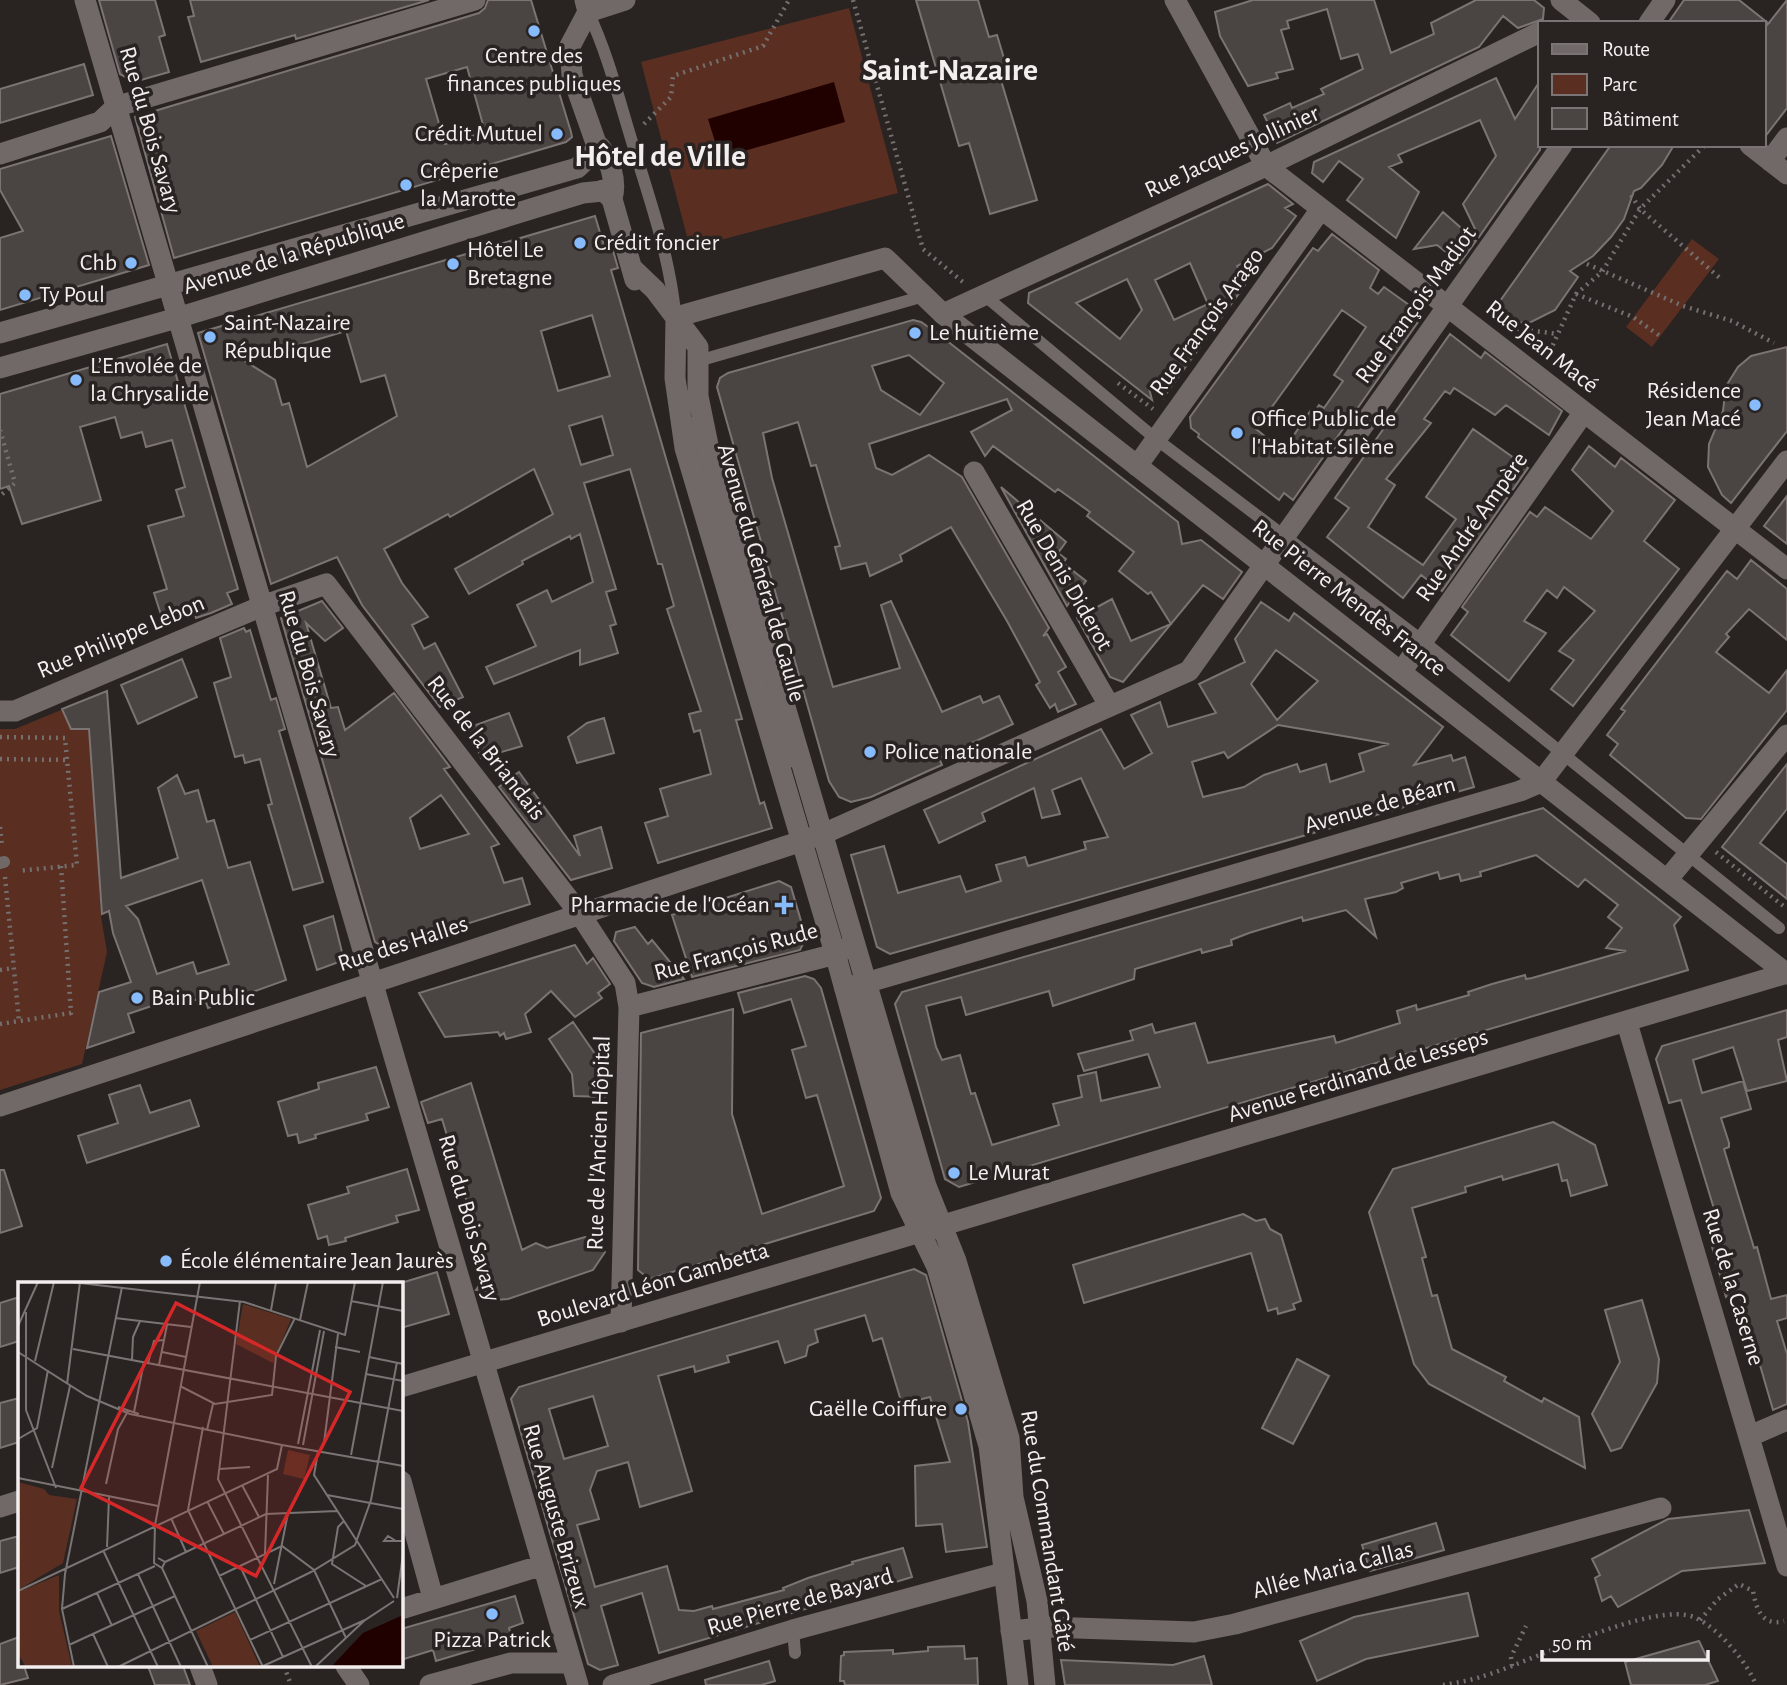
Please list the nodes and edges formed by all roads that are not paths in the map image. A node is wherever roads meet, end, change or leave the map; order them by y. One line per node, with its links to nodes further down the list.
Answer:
1 (85, 0): 11 (street, Rue du Bois Savary)
2 (475, 0): 11 (street)
3 (625, 0): 7 (street)
4 (1177, 0): 17 (street)
5 (1561, 0): 8 (street)
6 (1665, 0): 9 (street)
7 (581, 3): 15 (street); 26 (lane)
8 (1576, 20)
9 (1650, 21)
10 (1538, 34): 17 (street, Rue Jacques Jollinier)
11 (116, 107): 16 (street); 21 (street, Rue du Bois Savary)
12 (1787, 138): 18 (street)
13 (1561, 147): 24 (street, Rue François Madiot)
14 (1753, 147): 18 (street)
15 (594, 148): 19 (street); 21 (street, Avenue de la République)
16 (0, 154)
17 (1266, 166): 20 (street, Rue Jean Macé); 22 (street, Rue Jacques Jollinier)
18 (1779, 167)
19 (607, 195): 26 (street); 27 (street, Avenue de la République)
20 (1321, 209): 24 (street, Rue Jean Macé); 32 (street, Rue François Arago)
21 (167, 284): 27 (street, Rue du Bois Savary); 28 (street, Avenue de la République)
22 (984, 295): 25 (street, Rue Jacques Jollinier); 32 (lane)
23 (924, 296): 25 (street, Rue Pierre Mendès France); 26 (street, Rue Pierre Mendès France); 29 (lane)
24 (1447, 306): 31 (street, Rue Jean Macé); 37 (street, Rue François Madiot)
25 (943, 314): 34 (street, Rue Pierre Mendès France)
26 (676, 317): 29 (street, Avenue du Général de Gaulle); 48 (lane, Avenue du Général de Gaulle); 49 (street, Avenue du Général de Gaulle)
27 (177, 318): 30 (street, Avenue de la République); 40 (street, Rue du Bois Savary)
28 (0, 333)
29 (698, 361): 48 (street, Avenue du Général de Gaulle)
30 (0, 368)
31 (1584, 412): 36 (street, Rue Jean Macé); 41 (street, Rue André Ampère)
32 (1156, 439): 34 (street, Rue François Arago); 37 (lane)
33 (1787, 461): 36 (street)
34 (1137, 466): 38 (street, Rue Pierre Mendès France)
35 (974, 472): 43 (street, Rue Denis Diderot)
36 (1735, 529): 39 (street, Rue Jean Macé); 46 (street)
37 (1283, 536): 38 (street, Rue François Madiot); 41 (lane)
38 (1263, 565): 42 (street, Rue Pierre Mendès France); 43 (street, Rue François Madiot)
39 (1787, 569)
40 (262, 606): 44 (street, Rue Philippe Lebon); 52 (street, Rue de la Briandais); 56 (street, Rue du Bois Savary)
41 (1424, 642): 42 (street, Rue André Ampère); 46 (lane)
42 (1401, 672): 47 (street, Rue Pierre Mendès France)
43 (1109, 705): 48 (street, Rue des Halles)
44 (0, 711)
45 (1787, 735): 50 (street)
46 (1563, 753): 47 (street); 50 (lane)
47 (1541, 782): 51 (street, Rue Pierre Mendès France); 57 (street, Avenue de Béarn)
48 (823, 834): 49 (street, Rue des Halles); 54 (street, Avenue du Général de Gaulle)
49 (802, 841): 52 (street, Rue des Halles); 54 (street, Avenue du Général de Gaulle)
50 (1688, 855): 51 (street); 53 (lane)
51 (1667, 880): 55 (street, Rue Pierre Mendès France)
52 (580, 914): 56 (street, Rue des Halles); 58 (street, Rue de la Briandais)
53 (1779, 928)
54 (845, 949): 57 (street, Avenue du Général de Gaulle); 58 (street, Rue François Rude)
55 (1787, 973): 59 (street, Avenue Ferdinand de Lesseps)
56 (372, 981): 60 (street, Rue des Halles); 63 (street, Rue du Bois Savary)
57 (855, 985): 61 (street, Avenue du Général de Gaulle)
58 (629, 1007): 62 (street, Rue de l'Ancien Hôpital)
59 (1627, 1023): 61 (street, Avenue Ferdinand de Lesseps); 66 (street, Rue de la Caserne)
60 (0, 1105)
61 (932, 1229): 62 (street, Boulevard Léon Gambetta); 68 (street, Rue du Commandant Gâté)
62 (621, 1322): 63 (street, Boulevard Léon Gambetta)
63 (484, 1362): 64 (street, Boulevard Léon Gambetta); 72 (street, Rue Auguste Brizeux)
64 (402, 1387)
65 (1787, 1420): 66 (street)
66 (1750, 1436): 73 (street, Rue de la Caserne)
67 (402, 1485): 75 (street)
68 (1004, 1500): 74 (street, Rue du Commandant Gâté); 77 (street, Rue du Commandant Gâté)
69 (18, 1501): 70 (street)
70 (0, 1507)
71 (1661, 1508): 77 (street, Allée Maria Callas)
72 (543, 1565): 75 (street); 81 (street, Rue Auguste Brizeux)
73 (1787, 1566)
74 (1003, 1573): 78 (street, Rue Pierre de Bayard); 79 (street, Rue du Commandant Gâté)
75 (433, 1598): 76 (street)
76 (402, 1609)
77 (1040, 1627): 79 (street, Allée Maria Callas); 88 (street, Rue du Commandant Gâté)
78 (793, 1630): 80 (lane); 86 (street, Rue Pierre de Bayard)
79 (1011, 1630): 87 (street, Rue du Commandant Gâté)
80 (795, 1653)
81 (571, 1663): 84 (street); 85 (street, Rue Auguste Brizeux)
82 (347, 1668): 83 (street)
83 (359, 1685)
84 (430, 1685)
85 (578, 1685)
86 (612, 1685)
87 (1018, 1685)
88 (1045, 1685)

